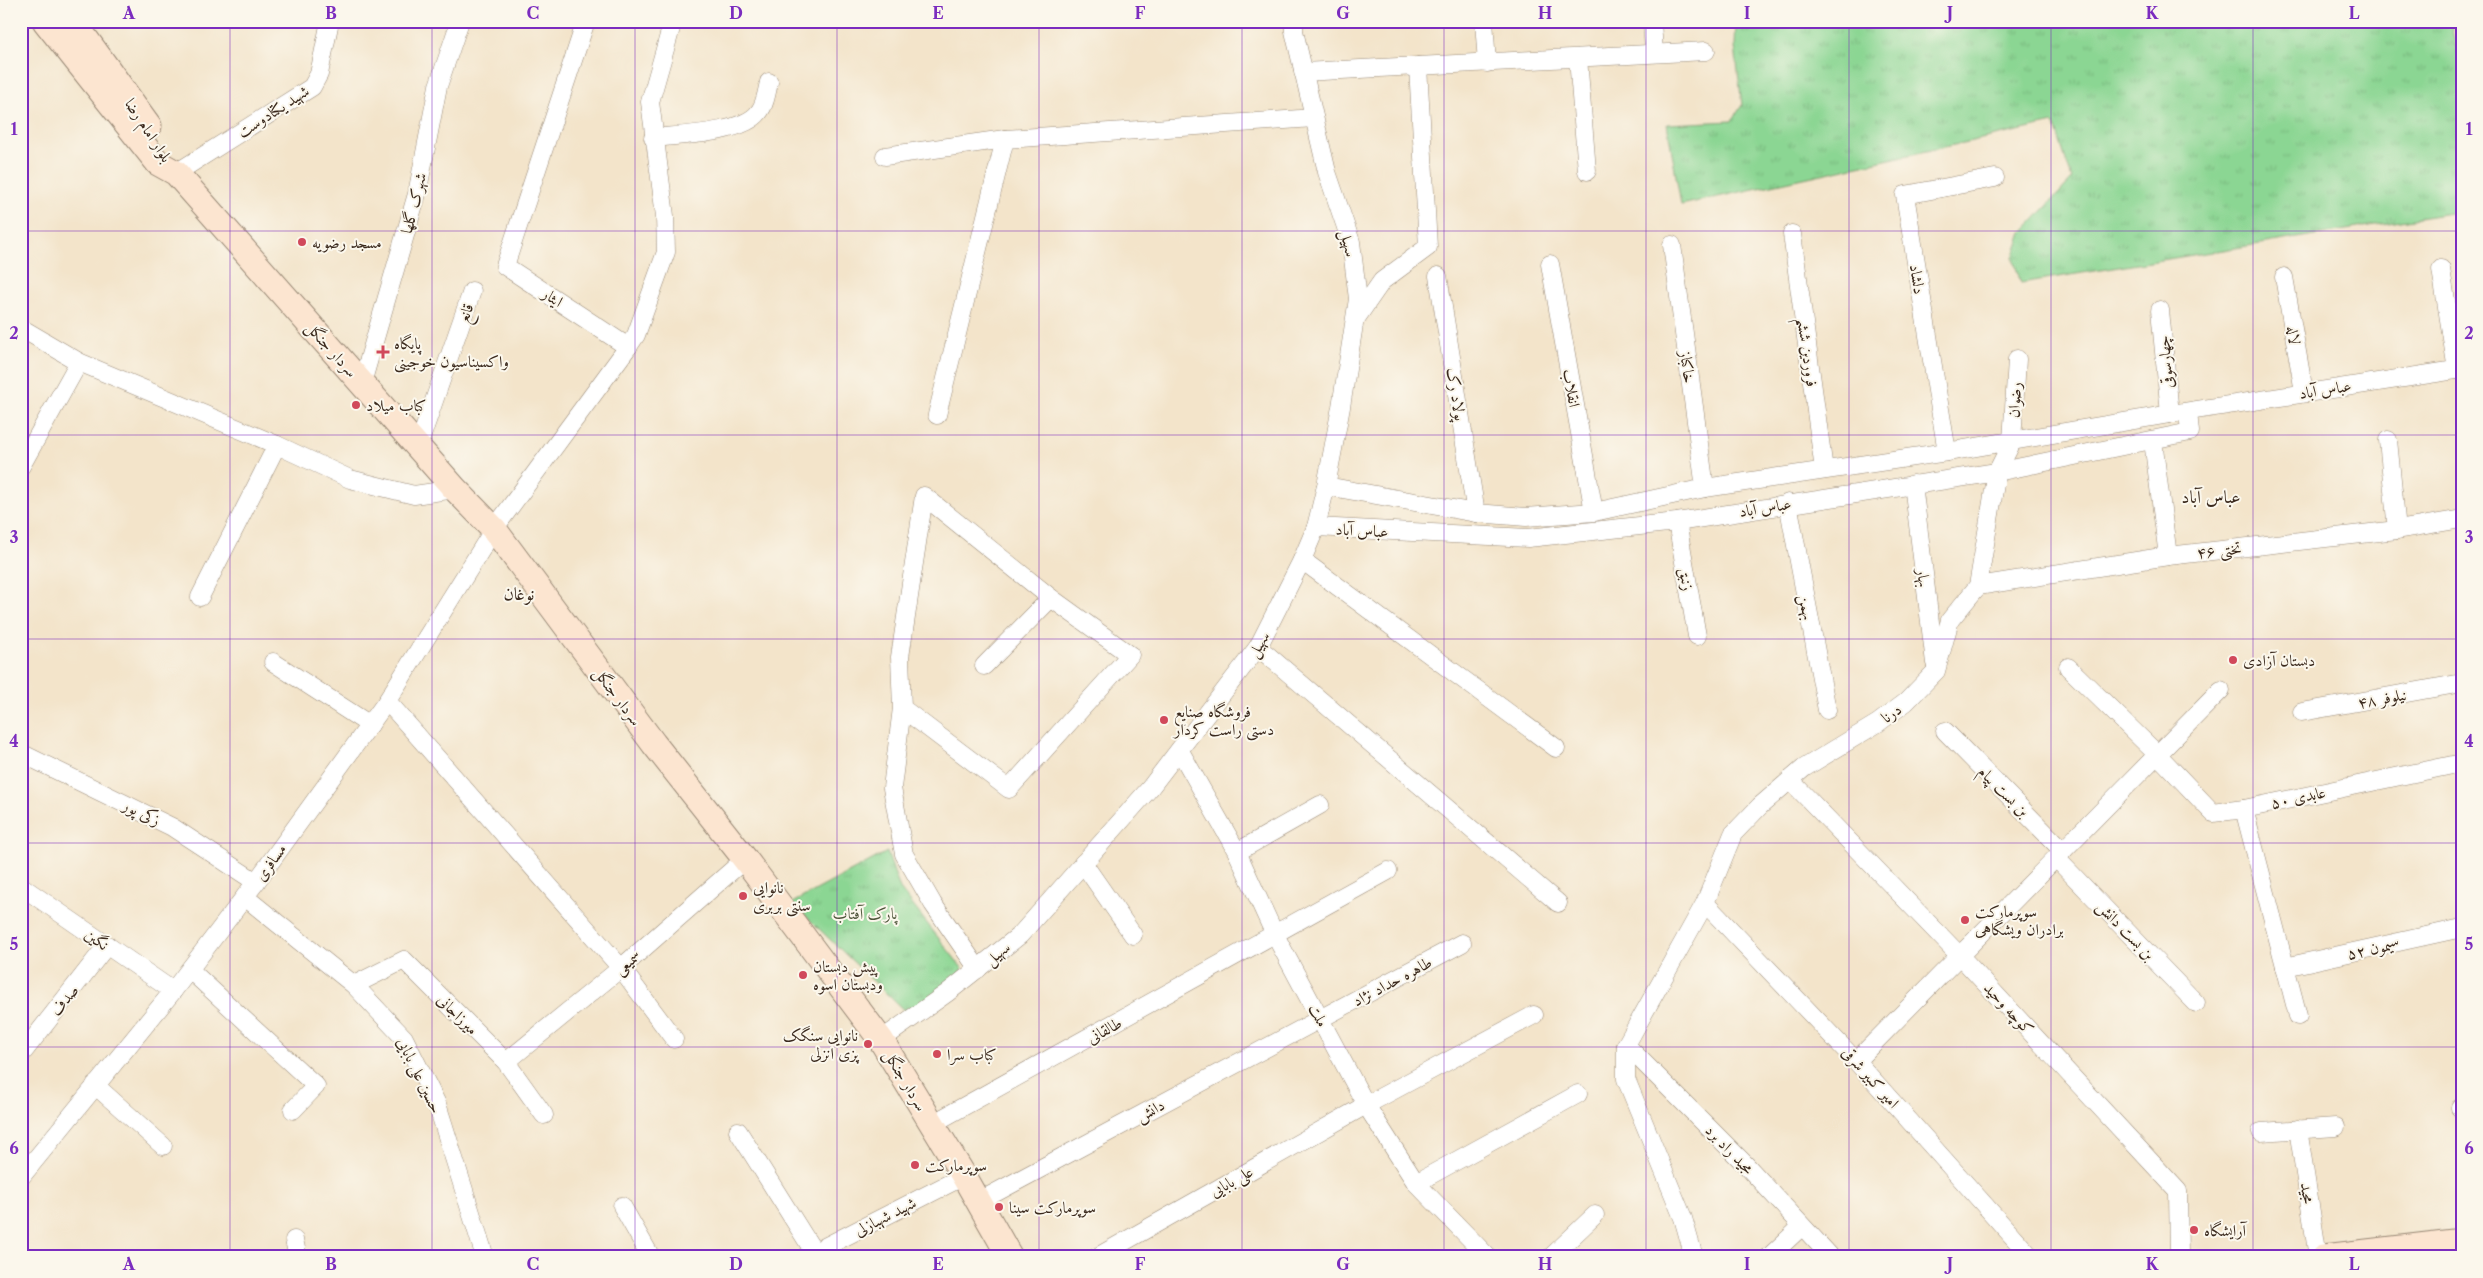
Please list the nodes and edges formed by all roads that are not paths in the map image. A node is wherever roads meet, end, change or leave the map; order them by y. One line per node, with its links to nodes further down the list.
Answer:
1 (45, 21): 22 (main road, بلوار امام رضا)
2 (73, 21): 22 (main road, بلوار امام رضا)
3 (330, 21): 22 (street, شهید یکتادوست)
4 (460, 21): 38 (street, شهرک گلها)
5 (586, 21): 34 (street, ایثار)
6 (672, 21): 18 (street)
7 (1294, 21): 15 (street, سهیل)
8 (1484, 21): 13 (street)
9 (1652, 21): 11 (street)
10 (1706, 51): 11 (street)
11 (1654, 54): 12 (street)
12 (1578, 58): 13 (street); 21 (street)
13 (1487, 63): 14 (street)
14 (1418, 66): 15 (street); 32 (street)
15 (1303, 72): 17 (street, سهیل)
16 (769, 82): 18 (street)
17 (1314, 118): 19 (street); 32 (street, سهیل)
18 (653, 138): 34 (street)
19 (1005, 139): 20 (street); 42 (street)
20 (885, 156)
21 (1586, 171)
22 (176, 173): 38 (main road, سردار جنگل)
23 (1996, 178): 48 (street, دلشاد)
24 (1792, 234): 50 (street, فروردین ششم)
25 (1672, 245): 54 (street, خاکباز)
26 (1550, 264): 57 (street, انقلاب)
27 (2441, 269): 37 (street)
28 (1438, 276): 58 (street, پولاد رک)
29 (2284, 277): 39 (street, لاله)
30 (472, 291): 47 (street, قانع)
31 (2160, 310): 41 (street, چهارسوقی)
32 (1356, 317): 53 (street, سهیل)
33 (21, 328): 36 (street)
34 (628, 347): 62 (street)
35 (2017, 359): 45 (street, رضوان)
36 (79, 362): 46 (street); 49 (street)
37 (2459, 369): 39 (street, عباس آباد)
38 (362, 383): 47 (main road, سردار جنگل)
39 (2304, 392): 40 (street, عباس آباد)
40 (2188, 412): 41 (street, عباس آباد); 44 (street, عباس آباد)
41 (2170, 414): 45 (street, عباس آباد)
42 (937, 415)
43 (2388, 440): 63 (street)
44 (2153, 441): 51 (street, عباس آباد); 64 (street)
45 (2012, 442): 48 (street, عباس آباد); 51 (street)
46 (276, 445): 55 (street); 67 (street)
47 (418, 447): 55 (main road, سردار جنگل)
48 (1947, 452): 50 (street, عباس آباد)
49 (21, 466)
50 (1824, 470): 54 (street, عباس آباد)
51 (1997, 472): 52 (street, عباس آباد); 66 (street)
52 (1913, 484): 56 (street, عباس آباد); 74 (street, بهار)
53 (1326, 486): 58 (street, عباس آباد); 61 (street, سهیل)
54 (1705, 488): 57 (street, عباس آباد)
55 (455, 489): 62 (main road, سردار جنگل)
56 (1788, 503): 60 (street, عباس آباد); 79 (street, بهمن)
57 (1594, 512): 58 (street, عباس آباد)
58 (1476, 513)
59 (2462, 519): 63 (street, تختی ۴۶)
60 (1677, 522): 61 (street, عباس آباد); 69 (street, زنبق)
61 (1316, 527): 65 (street, سهیل)
62 (494, 529): 77 (street, مسافری); 93 (main road, سردار جنگل)
63 (2396, 530): 64 (street, تختی ۴۶)
64 (2168, 556): 66 (street, تختی ۴۶)
65 (1302, 560): 70 (street, سهیل); 83 (street)
66 (1978, 586): 74 (street, درنا)
67 (200, 597)
68 (1051, 598): 72 (street); 78 (street); 78 (street)
69 (1696, 636)
70 (1258, 647): 84 (street, سهیل); 99 (street)
71 (274, 662): 81 (street)
72 (984, 666)
73 (2068, 666): 86 (street)
74 (1936, 671): 88 (street, درنا)
75 (2462, 683): 80 (street, نیلوفر ۴۸)
76 (2221, 690): 86 (street)
77 (387, 700): 81 (street, مسافری); 108 (street)
78 (902, 708): 109 (street)
79 (1827, 710)
80 (2302, 712)
81 (370, 725): 96 (street, مسافری)
82 (1945, 731): 92 (street, بن بست پیام)
83 (1556, 748)
84 (1180, 751): 91 (street, ملت); 94 (street, سهیل)
85 (21, 753): 96 (street, زکی پور)
86 (2158, 755): 90 (street, عابدی ۵۰); 92 (street)
87 (2462, 763): 90 (street, عابدی ۵۰)
88 (1790, 780): 100 (street, درنا); 106 (street, کوچه وحید)
89 (1320, 805): 91 (street)
90 (2244, 809): 107 (street)
91 (1237, 852): 103 (street, ملت)
92 (2059, 854): 106 (street); 113 (street, بن بست دانش)
93 (745, 859): 108 (street, سمیعی); 118 (main road, سردار جنگل)
94 (1084, 863): 102 (street); 109 (street, سهیل)
95 (1388, 871): 103 (street, طالقانی)
96 (256, 882): 98 (street, مسافری)
97 (21, 886): 105 (street, نگین)
98 (245, 896): 110 (street, مسافری); 111 (street, حسین علی بابایی)
99 (1558, 903)
100 (1705, 903): 119 (street, درنا); 121 (street, امیر کبیر شرقی)
101 (2462, 928): 107 (street, سیمون ۵۲)
102 (1133, 935)
103 (1276, 935): 116 (street, ملت); 128 (street, طالقانی)
104 (1462, 943): 116 (street, طاهره حداد نژاد)
105 (107, 945): 112 (street, نگین); 120 (street, صدف)
106 (1960, 956): 121 (street); 156 (street, کوچه وحید)
107 (2285, 967): 115 (street)
108 (621, 968): 117 (street); 122 (street, سمیعی)
109 (978, 969): 118 (street, سهیل)
110 (190, 970): 112 (street, مسافری); 126 (street)
111 (354, 985): 122 (street, میرزاجانی); 146 (street, حسین علی بابایی)
112 (174, 991): 123 (street, مسافری)
113 (2196, 1003)
114 (1534, 1015): 125 (street, علی بابایی)
115 (2298, 1016)
116 (1322, 1018): 125 (street, ملت); 137 (street, دانش)
117 (674, 1039)
118 (881, 1040): 128 (main road, سردار جنگل)
119 (1626, 1045): 140 (street, مجید راد برد); 152 (street)
120 (21, 1056)
121 (1856, 1061): 155 (street, امیر کبیر شرقی)
122 (506, 1062): 127 (street, میرزاجانی)
123 (94, 1085): 133 (street); 135 (street, مسافری)
124 (1578, 1094): 136 (street)
125 (1366, 1105): 136 (street, ملت); 149 (street, علی بابایی)
126 (293, 1110)
127 (544, 1114)
128 (932, 1124): 134 (main road, سردار جنگل)
129 (2336, 1127): 130 (street)
130 (2298, 1129): 132 (street); 157 (street, مجید)
131 (738, 1131): 144 (street)
132 (2261, 1132)
133 (163, 1146)
134 (964, 1176): 137 (main road, سردار جنگل); 144 (street, شهید شهبازلی)
135 (21, 1177)
136 (1416, 1183): 150 (street, ملت)
137 (978, 1202): 148 (main road, سردار جنگل)
138 (622, 1206): 147 (street)
139 (1595, 1215): 151 (street)
140 (1801, 1227): 153 (street); 154 (street, مجید راد برد)
141 (294, 1240): 145 (street)
142 (2462, 1241): 143 (main road)
143 (2438, 1250): 158 (main road)
144 (810, 1254)
145 (298, 1257)
146 (485, 1257)
147 (650, 1257)
148 (1010, 1257)
149 (1097, 1257)
150 (1488, 1257)
151 (1551, 1257)
152 (1694, 1257)
153 (1769, 1257)
154 (1831, 1257)
155 (2032, 1257)
156 (2178, 1257)
157 (2318, 1257)
158 (2324, 1257)

